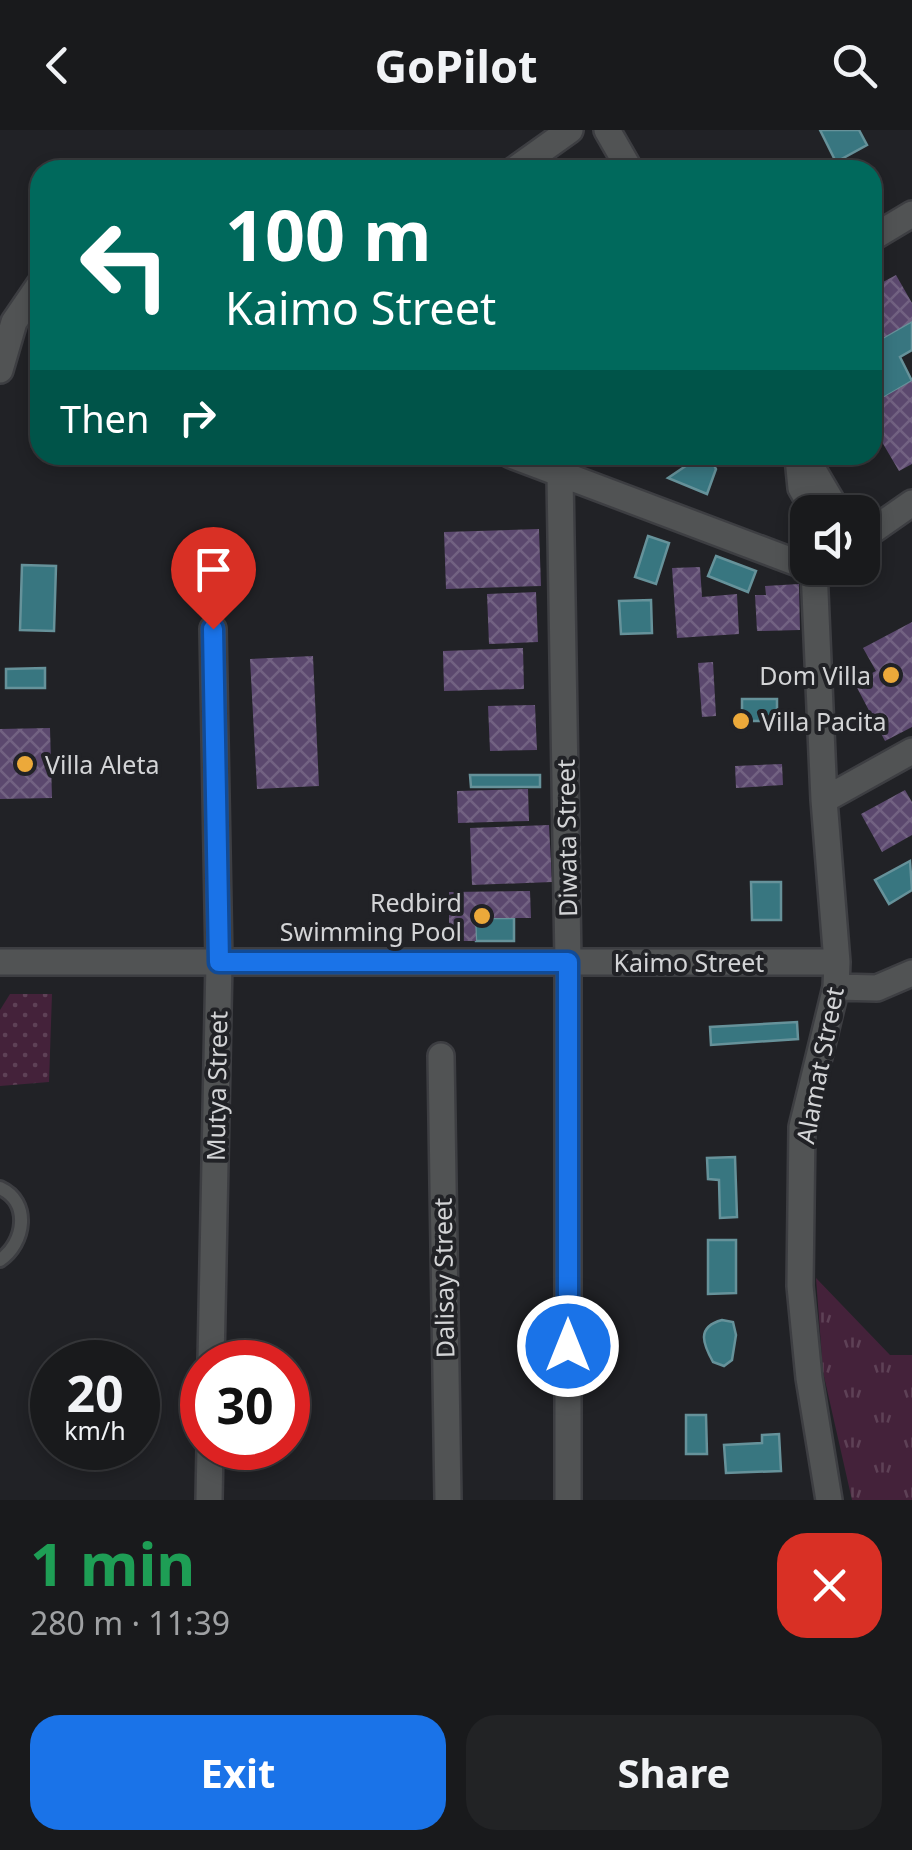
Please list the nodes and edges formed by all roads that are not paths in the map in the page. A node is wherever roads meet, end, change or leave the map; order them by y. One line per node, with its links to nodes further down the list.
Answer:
1 (570, 130): 3 (street)
2 (608, 130): 4 (street)
3 (528, 160)
4 (624, 160)
5 (912, 214): 6 (street)
6 (882, 232)
7 (30, 299): 8 (street)
8 (0, 370)
9 (534, 465): 12 (street)
10 (798, 465): 13 (street)
11 (806, 465): 14 (street)
12 (560, 476): 17 (street); 24 (street, Diwata Street)
13 (805, 495)
14 (828, 495)
15 (912, 503): 16 (street)
16 (880, 525)
17 (790, 560)
18 (813, 585): 21 (street, Alamat Street)
19 (213, 629): 23 (street, Mutya Street)
20 (912, 752): 21 (street)
21 (824, 800): 26 (street, Alamat Street)
22 (0, 962): 23 (street, Kaimo Street)
23 (219, 962): 24 (street, Kaimo Street); 30 (street, Mutya Street)
24 (568, 962): 26 (street, Kaimo Street); 34 (street, Diwata Street)
25 (912, 973): 26 (street, Kaimo Street)
26 (836, 974): 35 (street, Alamat Street)
27 (441, 1056): 33 (street, Dalisay Street)
28 (0, 1188): 29 (lane)
29 (0, 1260)
30 (211, 1340)
31 (209, 1470): 32 (street)
32 (208, 1500)
33 (448, 1500)
34 (568, 1500)
35 (829, 1500)

